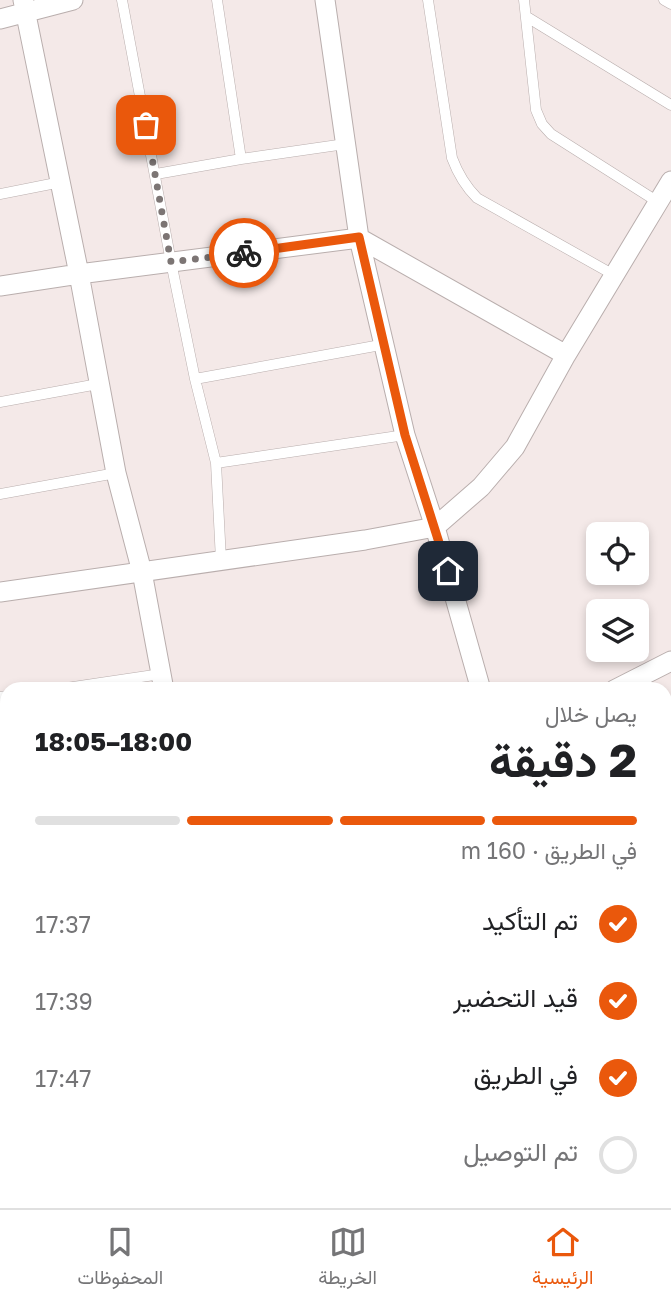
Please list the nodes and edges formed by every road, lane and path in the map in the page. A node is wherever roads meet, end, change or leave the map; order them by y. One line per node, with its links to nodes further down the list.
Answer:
1 (73, 0): 9 (street)
2 (122, 0): 15 (lane)
3 (217, 0): 14 (lane)
4 (325, 0): 13 (street)
5 (428, 0): 23 (lane)
6 (524, 0): 10 (lane)
7 (664, 0): 8 (lane)
8 (671, 4)
9 (24, 6): 11 (street); 17 (street)
10 (527, 17): 12 (lane); 19 (lane)
11 (0, 19)
12 (671, 105)
13 (345, 144): 14 (lane); 20 (street)
14 (241, 159): 15 (lane)
15 (156, 174): 21 (lane)
16 (671, 181): 19 (street)
17 (61, 182): 18 (lane); 22 (street)
18 (0, 194)
19 (658, 202): 23 (street)
20 (359, 237): 21 (street); 25 (street); 26 (street)
21 (171, 262): 22 (street); 27 (lane)
22 (79, 274): 24 (street); 28 (street)
23 (614, 275): 26 (street)
24 (0, 286)
25 (386, 344): 27 (lane); 30 (street)
26 (566, 355): 34 (street)
27 (195, 379): 31 (lane)
28 (99, 384): 29 (lane); 32 (street)
29 (0, 402)
30 (405, 435): 31 (lane); 34 (street)
31 (216, 463): 35 (lane)
32 (116, 473): 33 (lane); 36 (street)
33 (0, 494)
34 (435, 527): 35 (street); 40 (street)
35 (221, 560): 36 (street)
36 (142, 572): 37 (street); 39 (street)
37 (0, 592)
38 (671, 661): 41 (street)
39 (162, 682)
40 (479, 682)
41 (630, 682)

